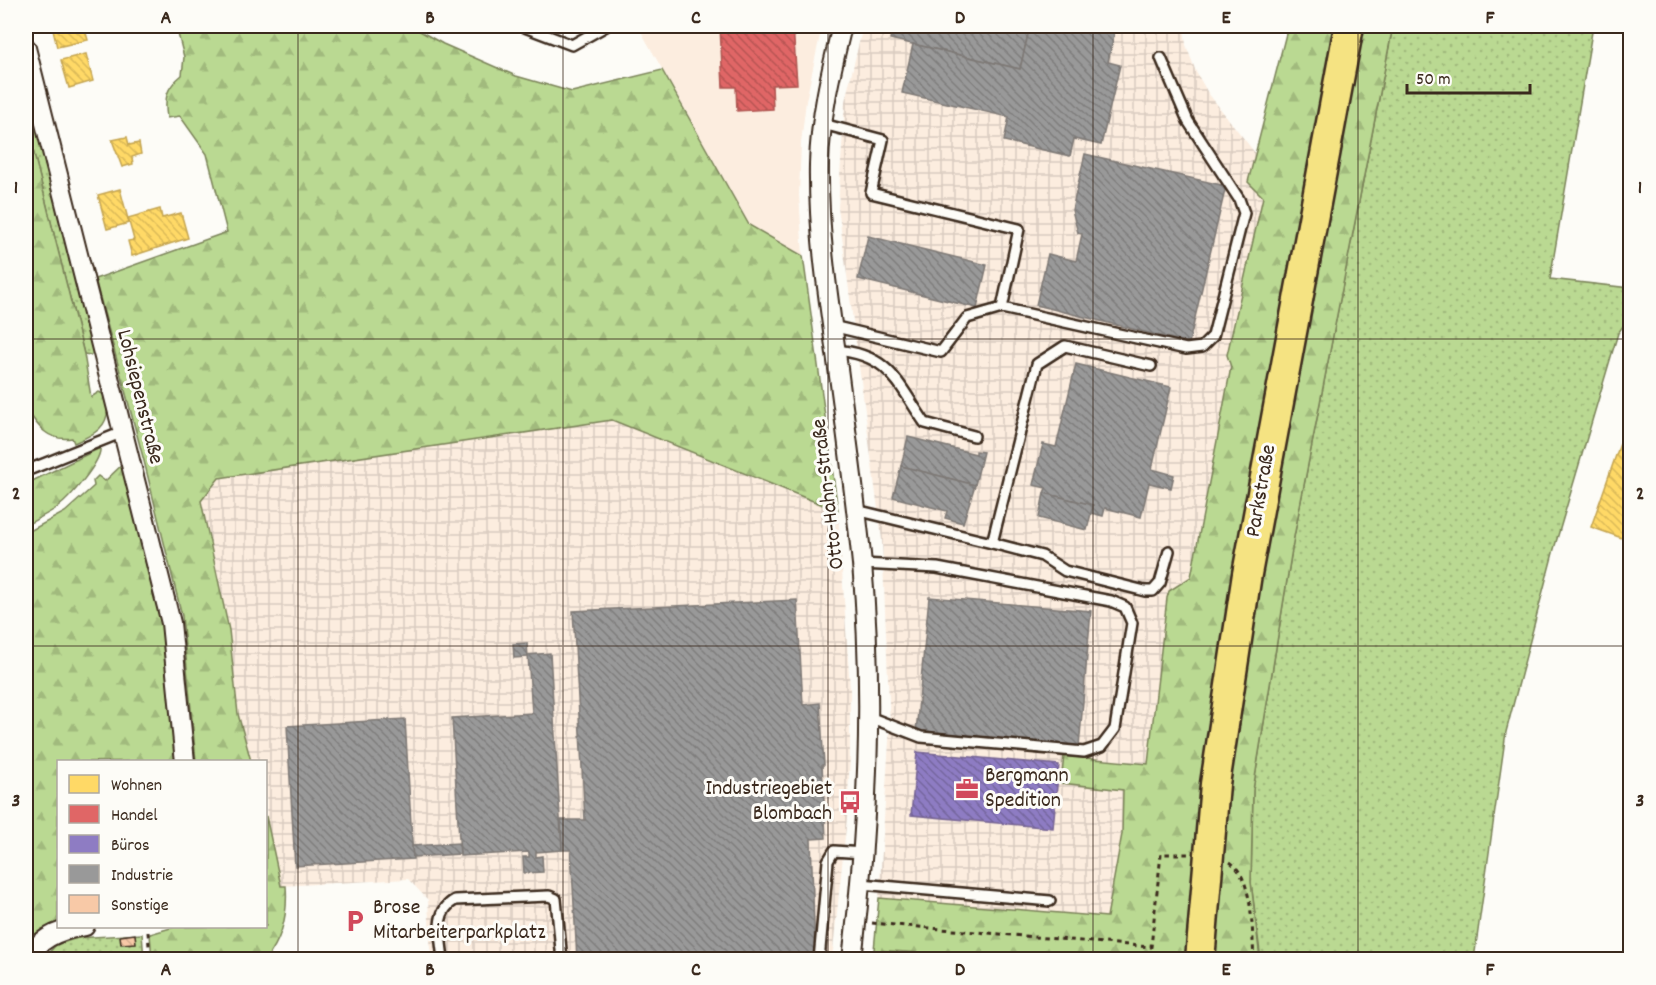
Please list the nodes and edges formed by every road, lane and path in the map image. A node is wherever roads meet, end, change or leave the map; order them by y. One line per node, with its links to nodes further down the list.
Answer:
1 (522, 26): 2 (lane)
2 (606, 26)
3 (842, 26): 7 (street, Otto-Hahn-Straße)
4 (1349, 26): 22 (main road, Parkstraße)
5 (26, 48): 12 (street, Lohsiepenstraße)
6 (1161, 58): 8 (lane)
7 (823, 124): 8 (lane); 9 (street, Otto-Hahn-Straße)
8 (1002, 308): 9 (lane)
9 (831, 326): 10 (street, Otto-Hahn-Straße)
10 (836, 350): 13 (lane); 15 (street, Otto-Hahn-Straße)
11 (1151, 366): 16 (lane)
12 (123, 432): 14 (lane); 20 (street, Lohsiepenstraße)
13 (974, 436)
14 (26, 471)
15 (856, 510): 16 (lane); 18 (street, Otto-Hahn-Straße)
16 (992, 543): 17 (lane)
17 (1169, 551)
18 (862, 564): 19 (street, Otto-Hahn-Straße); 19 (lane)
19 (868, 717): 21 (street, Otto-Hahn-Straße)
20 (185, 760)
21 (863, 853): 23 (street, Otto-Hahn-Straße); 33 (lane)
22 (1207, 855): 25 (path); 34 (main road, Parkstraße); 35 (path)
23 (861, 884): 24 (lane); 25 (street, Otto-Hahn-Straße)
24 (1050, 902)
25 (856, 922): 28 (street, Otto-Hahn-Straße)
26 (68, 928): 29 (street)
27 (148, 933): 30 (path)
28 (853, 959)
29 (28, 960)
30 (150, 960)
31 (443, 960): 32 (lane)
32 (562, 960)
33 (819, 960)
34 (1200, 960)
35 (1254, 960)

